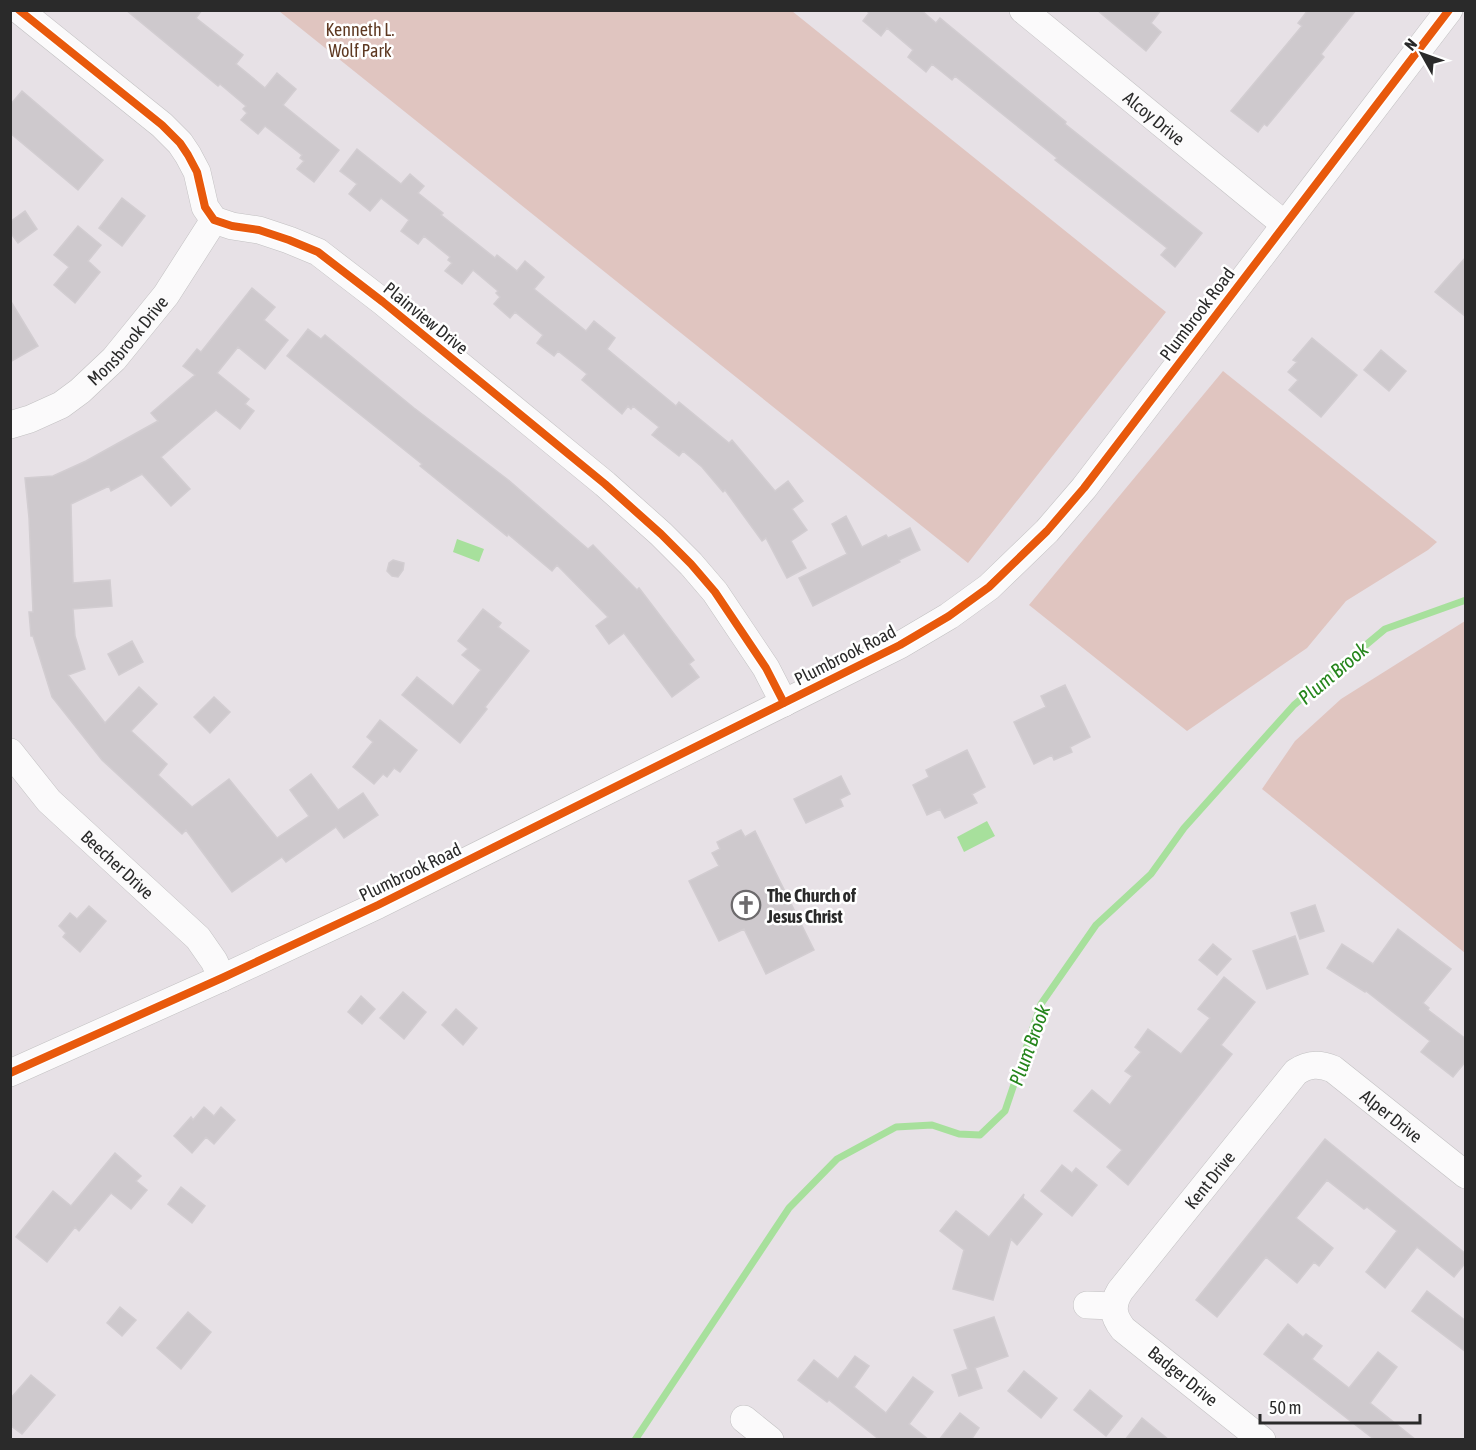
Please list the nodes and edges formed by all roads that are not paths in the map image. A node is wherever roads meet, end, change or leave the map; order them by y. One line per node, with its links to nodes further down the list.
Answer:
1 (19, 10): 4 (street)
2 (1449, 10): 5 (street, Plumbrook Road)
3 (1031, 13): 5 (street, Alcoy Drive)
4 (214, 220): 6 (street, Monsbrook Drive); 7 (street, Plainview Drive)
5 (1284, 224): 7 (street, Plumbrook Road)
6 (10, 425)
7 (784, 703): 9 (street, Plumbrook Road)
8 (10, 752): 9 (street, Beecher Drive)
9 (222, 978): 11 (street, Plumbrook Road)
10 (1313, 1065): 12 (street, Alper Drive); 14 (street, Kent Drive)
11 (10, 1073)
12 (1466, 1175)
13 (1087, 1305): 14 (street)
14 (1114, 1306): 17 (street, Badger Drive)
15 (744, 1419): 16 (street)
16 (770, 1440)
17 (1262, 1440)

